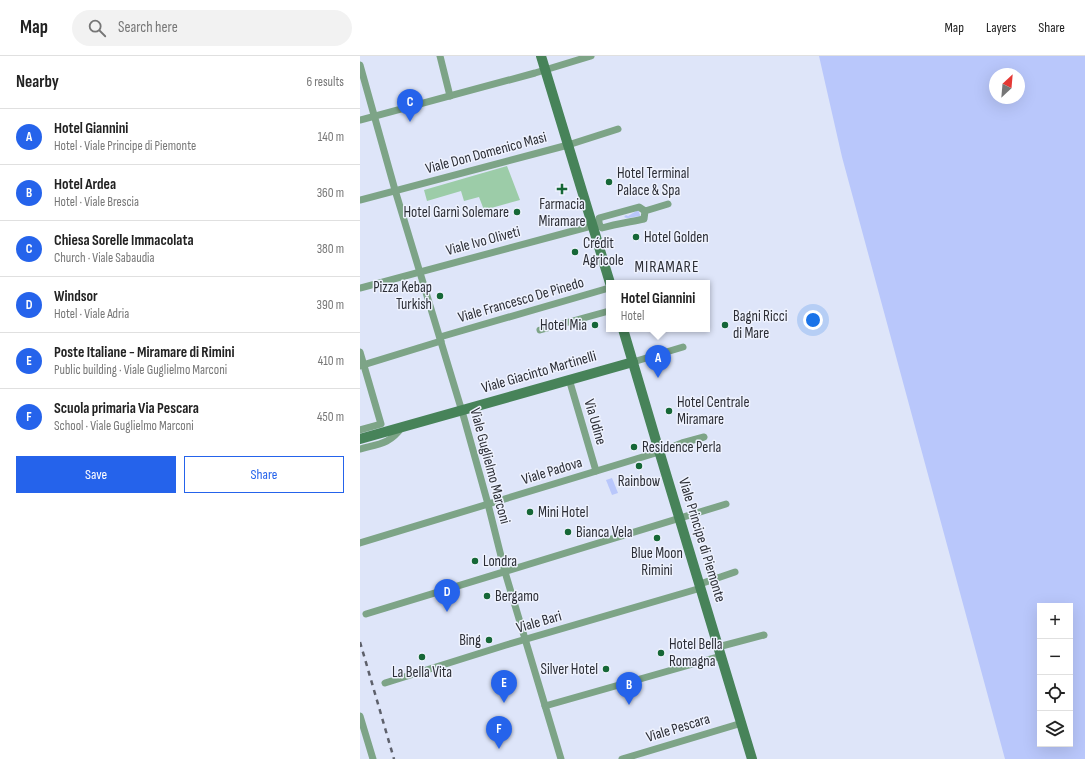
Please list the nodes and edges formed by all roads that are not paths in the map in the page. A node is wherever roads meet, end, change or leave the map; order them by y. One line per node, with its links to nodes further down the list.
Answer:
1 (440, 56): 6 (street)
2 (541, 56): 5 (street)
3 (591, 56): 5 (street)
4 (360, 65): 7 (street, Viale Guglielmo Marconi)
5 (546, 70): 6 (street); 10 (street)
6 (450, 96): 7 (street)
7 (374, 116): 8 (street); 11 (street, Viale Guglielmo Marconi)
8 (360, 120)
9 (618, 129): 10 (street, Viale Don Domenico Masi)
10 (568, 145): 11 (street, Viale Don Domenico Masi); 17 (street)
11 (395, 190): 12 (street, Viale Don Domenico Masi); 18 (street, Viale Guglielmo Marconi)
12 (360, 200)
13 (668, 204): 14 (street, Viale Ivo Oliveti)
14 (645, 212): 15 (street); 16 (street, Viale Ivo Oliveti)
15 (610, 215): 16 (street); 17 (street)
16 (614, 224): 17 (street, Viale Ivo Oliveti)
17 (596, 225): 18 (street, Viale Ivo Oliveti); 19 (street)
18 (419, 272): 20 (street, Viale Ivo Oliveti); 25 (street, Viale Guglielmo Marconi)
19 (609, 280)
20 (360, 288)
21 (606, 289): 25 (street, Viale Francesco De Pinedo)
22 (606, 312): 23 (street)
23 (540, 330)
24 (624, 332): 28 (street, Viale Principe di Piemonte)
25 (440, 339): 29 (street, Viale Francesco De Pinedo); 31 (street, Viale Guglielmo Marconi)
26 (683, 347): 28 (street, Viale Giacinto Martinelli)
27 (360, 352): 29 (street)
28 (633, 362): 30 (street, Viale Giacinto Martinelli); 37 (street, Viale Principe di Piemonte)
29 (362, 365): 33 (street)
30 (569, 379): 31 (street, Viale Giacinto Martinelli); 38 (street, Via Udine)
31 (461, 410): 32 (street, Viale Giacinto Martinelli); 39 (street, Viale Guglielmo Marconi)
32 (403, 426): 35 (street, Viale Giacinto Martinelli); 36 (street)
33 (360, 430)
34 (704, 437): 37 (street, Viale Padova)
35 (360, 439)
36 (360, 449)
37 (659, 452): 38 (street, Viale Padova); 41 (street, Viale Principe di Piemonte)
38 (596, 471): 39 (street, Viale Padova)
39 (488, 504): 42 (street, Viale Padova); 43 (street, Viale Guglielmo Marconi)
40 (726, 504): 41 (street)
41 (680, 518): 43 (street); 45 (street, Viale Principe di Piemonte)
42 (360, 543)
43 (505, 572): 46 (street); 48 (street, Viale Guglielmo Marconi)
44 (735, 572): 45 (street, Viale Bari)
45 (700, 586): 48 (street, Viale Bari); 49 (street, Viale Principe di Piemonte)
46 (366, 614)
47 (764, 635): 49 (street)
48 (526, 640): 50 (street, Viale Bari); 51 (street, Viale Guglielmo Marconi)
49 (720, 652): 51 (street); 53 (street, Viale Principe di Piemonte)
50 (385, 683)
51 (544, 706): 55 (street, Viale Guglielmo Marconi)
52 (360, 716): 54 (street)
53 (742, 723): 56 (street, Viale Pescara); 57 (street, Viale Principe di Piemonte)
54 (373, 759)
55 (561, 759)
56 (622, 759)
57 (752, 759)

